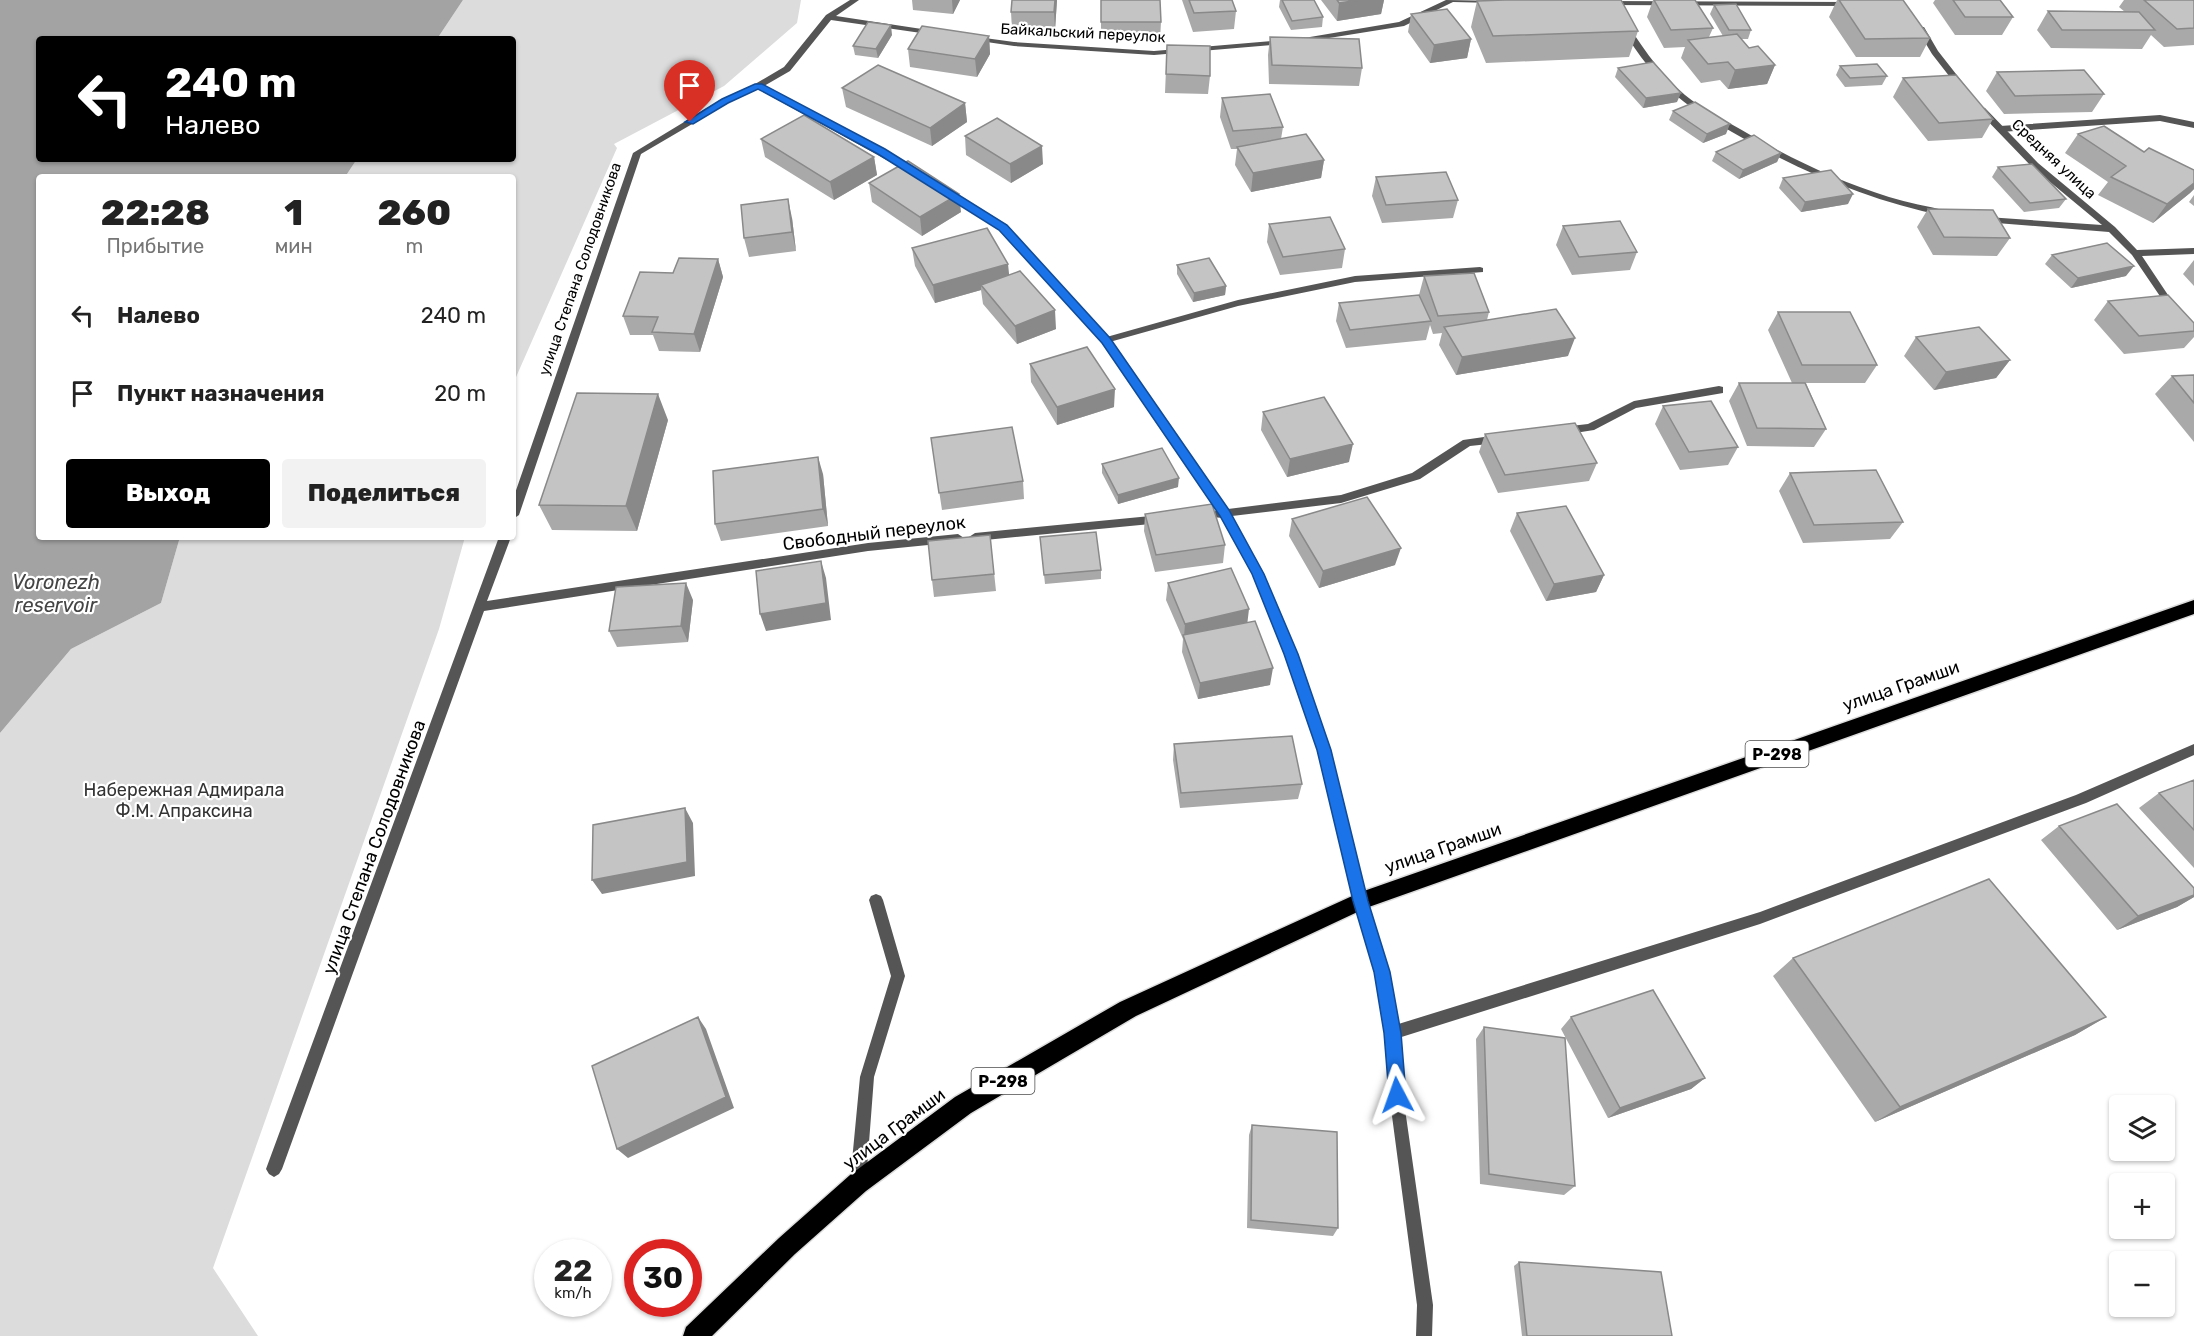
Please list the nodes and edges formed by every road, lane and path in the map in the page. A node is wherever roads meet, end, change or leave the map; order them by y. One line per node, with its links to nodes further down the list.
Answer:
1 (855, 0): 7 (street, улица Степана Солодовникова)
2 (1509, 1): 11 (street, Байкальский переулок)
3 (1600, 3): 4 (street)
4 (1611, 3): 5 (street); 6 (street)
5 (1858, 4)
6 (1617, 12)
7 (830, 17): 10 (street); 12 (street, улица Степана Солодовникова)
8 (1622, 21): 17 (street)
9 (1917, 24): 13 (street)
10 (945, 34)
11 (968, 38)
12 (758, 86): 24 (street); 28 (street, улица Степана Солодовникова)
13 (1970, 96)
14 (1977, 105): 16 (street, Средняя улица)
15 (2194, 125): 16 (street)
16 (2000, 129): 19 (street, Средняя улица)
17 (1956, 215)
18 (1979, 219): 19 (street)
19 (2112, 229): 21 (street, Средняя улица)
20 (2194, 251): 21 (street)
21 (2135, 253): 23 (street, Средняя улица)
22 (1480, 270): 24 (street)
23 (2194, 332)
24 (1106, 340): 29 (street)
25 (1719, 390): 26 (street)
26 (1545, 433)
27 (1511, 437): 29 (street)
28 (516, 506)
29 (1225, 513): 30 (street); 37 (street)
30 (1201, 515)
31 (1177, 518): 33 (street, Свободный переулок)
32 (505, 540): 33 (street, улица Степана Солодовникова)
33 (482, 607): 39 (street, улица Степана Солодовникова)
34 (2194, 607): 37 (highway, улица Грамши / Р-298)
35 (2194, 749): 38 (street)
36 (876, 900): 40 (street)
37 (1361, 901): 38 (street); 40 (highway, улица Грамши / Р-298)
38 (1392, 1033): 42 (street)
39 (274, 1169)
40 (858, 1184): 41 (highway, улица Грамши / Р-298)
41 (695, 1336)
42 (1424, 1336)

